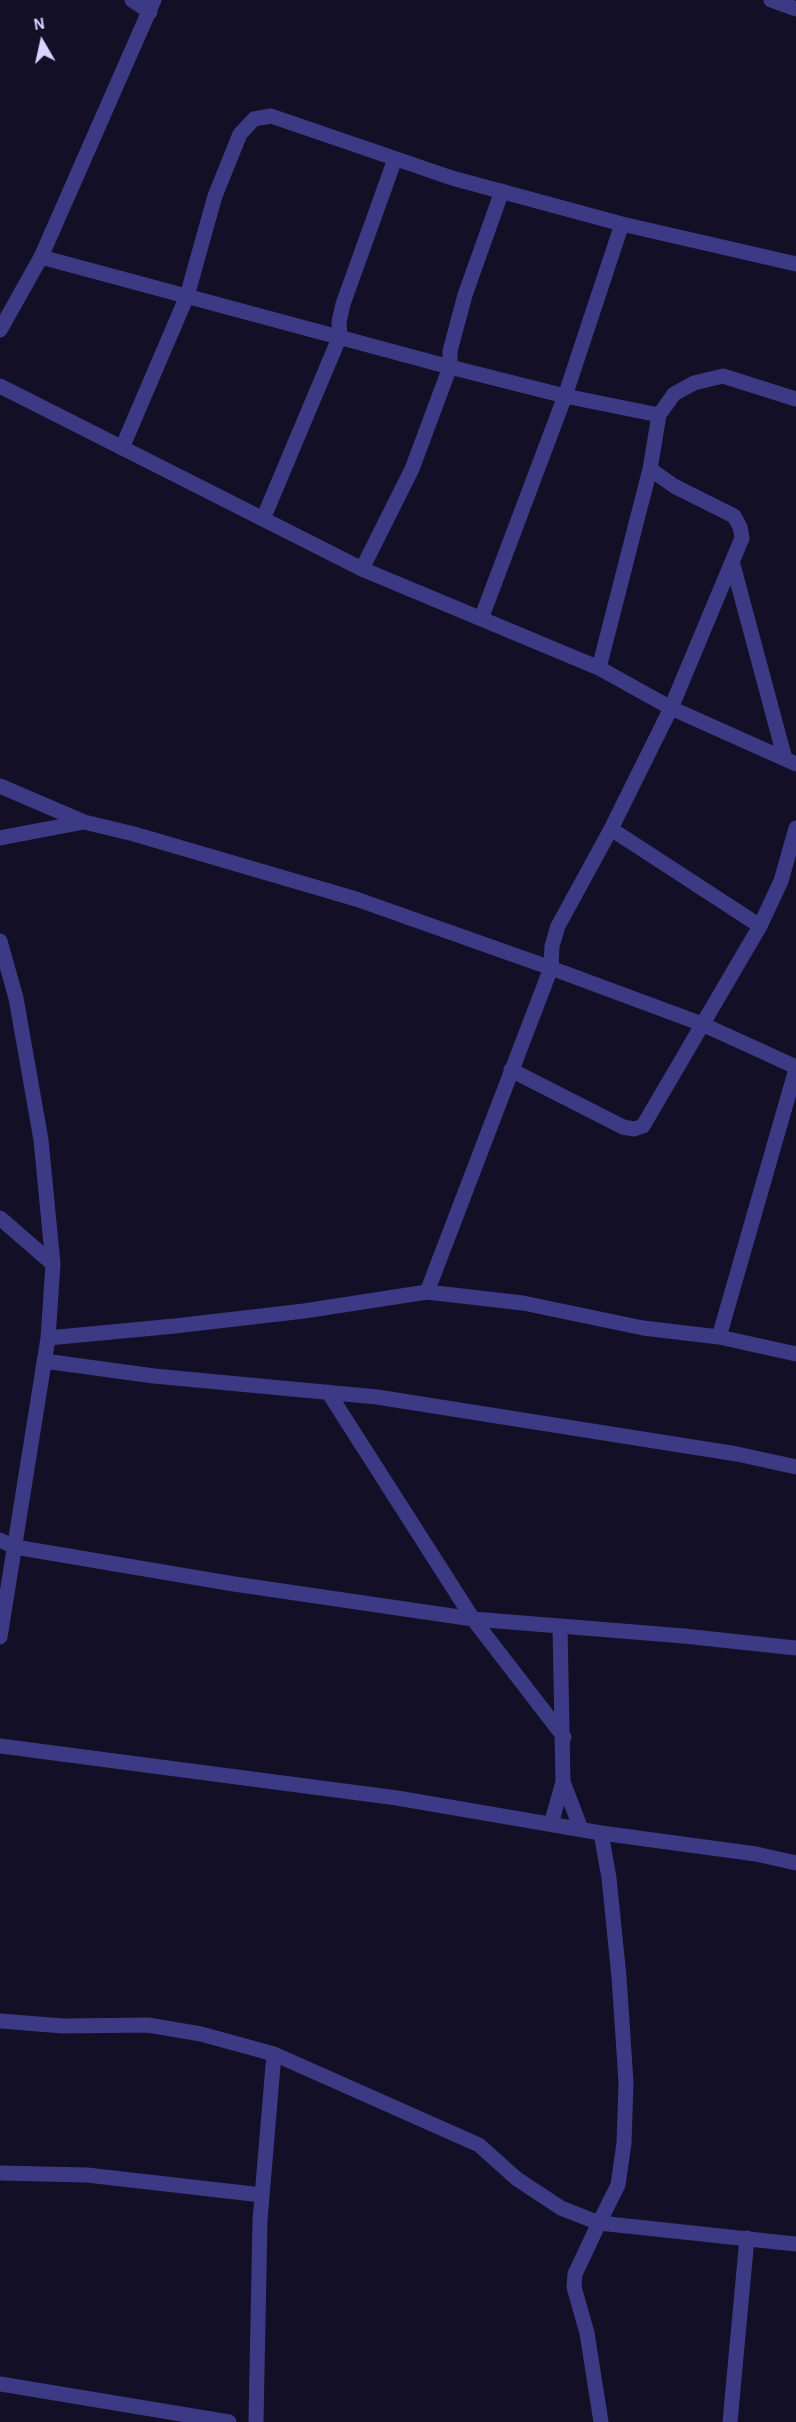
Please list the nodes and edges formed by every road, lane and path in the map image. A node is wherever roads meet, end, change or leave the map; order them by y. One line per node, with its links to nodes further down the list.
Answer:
1 (132, 0): 3 (street)
2 (771, 0): 4 (street)
3 (152, 6): 8 (street)
4 (796, 9)
5 (395, 159): 6 (street); 10 (street); 12 (street)
6 (502, 191): 7 (street); 13 (street)
7 (622, 224): 9 (street); 15 (street)
8 (41, 257): 10 (street); 11 (street)
9 (796, 264)
10 (187, 296): 12 (street); 18 (street)
11 (0, 330)
12 (340, 336): 13 (street); 20 (street)
13 (450, 367): 15 (street); 22 (street)
14 (0, 386): 18 (street)
15 (565, 396): 17 (street); 23 (street)
16 (796, 399): 17 (street)
17 (659, 415): 19 (street)
18 (122, 448): 20 (street)
19 (650, 469): 21 (street); 24 (street)
20 (263, 519): 22 (street)
21 (733, 565): 25 (street); 26 (street)
22 (362, 569): 23 (street)
23 (481, 619): 24 (street)
24 (599, 668): 25 (street)
25 (671, 708): 26 (street); 29 (street)
26 (791, 761)
27 (0, 786): 28 (street)
28 (84, 822): 31 (street); 34 (street)
29 (611, 829): 32 (street); 34 (street)
30 (796, 830): 32 (street)
31 (0, 838)
32 (760, 926): 35 (street)
33 (0, 941): 39 (street)
34 (550, 968): 35 (street); 37 (street)
35 (702, 1024): 36 (street); 37 (street)
36 (796, 1068): 41 (street)
37 (511, 1070): 40 (street)
38 (0, 1218): 39 (street)
39 (53, 1264): 42 (street)
40 (427, 1292): 41 (street); 42 (street)
41 (719, 1337): 43 (street)
42 (48, 1338): 44 (street)
43 (796, 1354)
44 (44, 1361): 45 (street); 48 (street)
45 (328, 1392): 46 (street); 49 (street)
46 (796, 1467)
47 (0, 1540): 48 (street)
48 (15, 1547): 49 (street); 51 (street)
49 (472, 1619): 50 (street); 53 (street)
50 (560, 1626): 52 (street); 53 (street)
51 (0, 1631)
52 (796, 1648)
53 (564, 1737): 55 (street)
54 (0, 1746): 56 (street)
55 (563, 1782): 56 (street); 57 (street)
56 (551, 1824): 57 (street)
57 (581, 1829): 58 (street)
58 (601, 1833): 59 (street); 64 (street)
59 (796, 1863)
60 (0, 2021): 61 (street)
61 (274, 2054): 63 (street); 64 (street)
62 (0, 2173): 63 (street)
63 (262, 2195): 69 (street)
64 (599, 2223): 65 (street); 70 (street)
65 (747, 2238): 66 (street); 71 (street)
66 (796, 2244)
67 (0, 2384): 68 (street)
68 (229, 2422)
69 (256, 2422)
70 (601, 2422)
71 (730, 2422)

